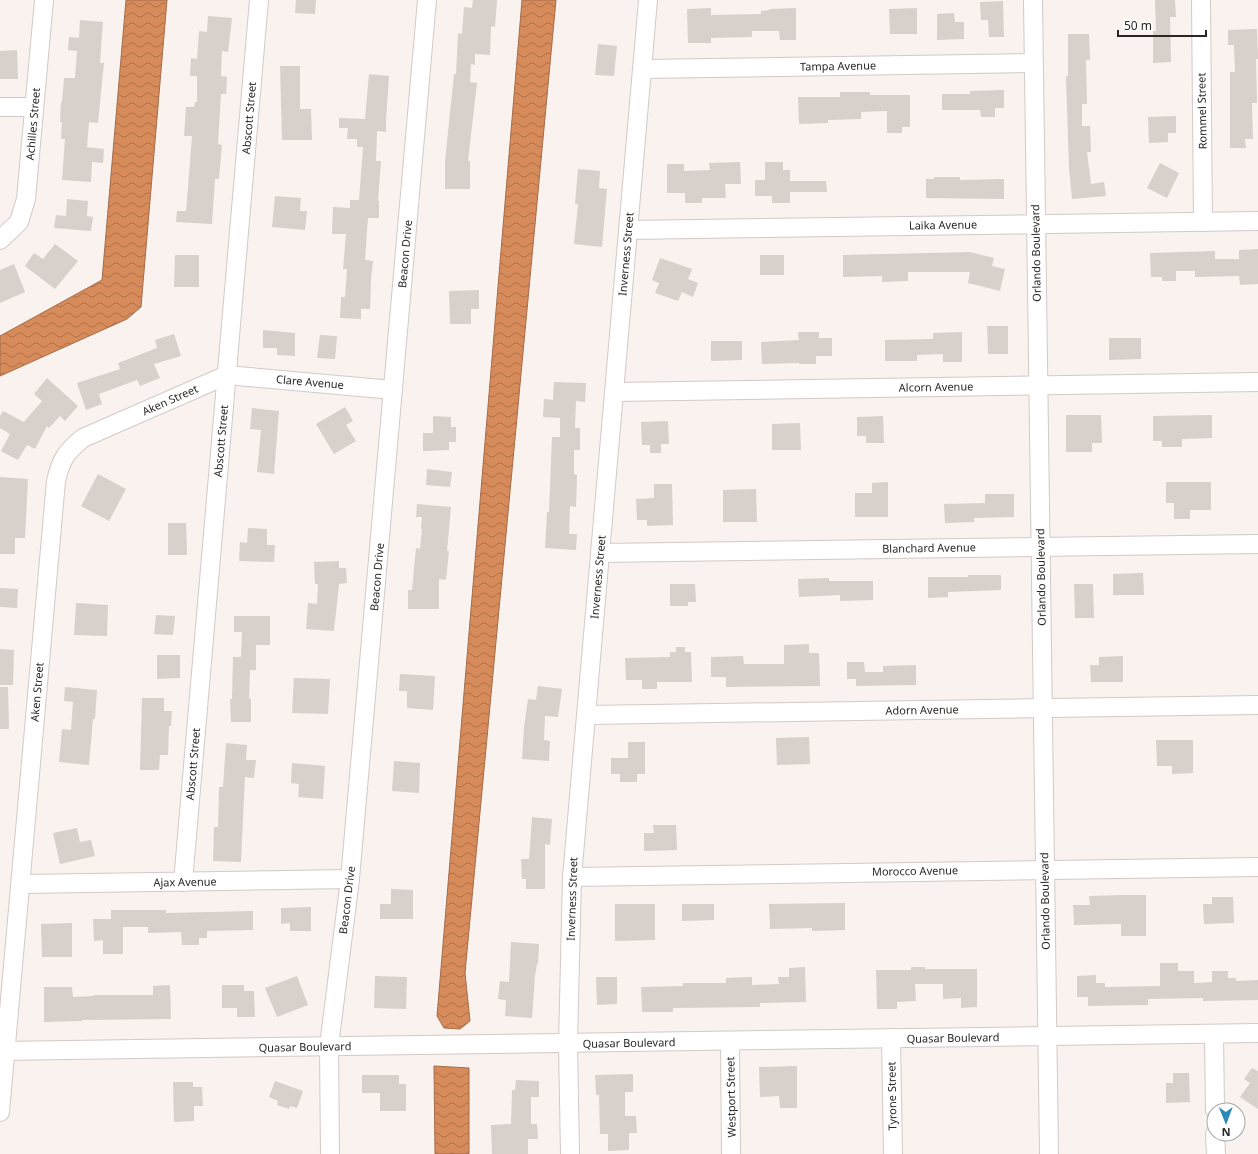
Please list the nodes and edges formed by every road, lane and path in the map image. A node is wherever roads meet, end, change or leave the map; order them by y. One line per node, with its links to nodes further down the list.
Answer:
1 (44, 0): 9 (street, Achilles Street)
2 (260, 0): 16 (street, Abscott Street)
3 (427, 0): 19 (street, Beacon Drive)
4 (648, 0): 8 (street, Inverness Street)
5 (1033, 0): 7 (street, Orlando Boulevard)
6 (1200, 0): 12 (street, Rommel Street)
7 (1034, 63): 8 (street, Tampa Avenue); 13 (street, Orlando Boulevard)
8 (642, 68): 14 (street, Inverness Street)
9 (34, 106): 10 (street); 15 (street, Achilles Street)
10 (0, 107)
11 (1258, 221): 12 (street, Laika Avenue)
12 (1204, 222): 13 (street, Laika Avenue)
13 (1036, 224): 14 (street, Laika Avenue); 18 (street, Orlando Boulevard)
14 (628, 230): 20 (street, Inverness Street)
15 (0, 240)
16 (227, 375): 19 (street, Clare Avenue); 31 (street, Abscott Street); 32 (street, Aken Street)
17 (1258, 382): 18 (street, Alcorn Avenue)
18 (1038, 385): 20 (street, Alcorn Avenue); 22 (street, Orlando Boulevard)
19 (393, 390): 30 (street, Beacon Drive)
20 (614, 392): 23 (street, Inverness Street)
21 (1258, 544): 22 (street, Blanchard Avenue)
22 (1040, 547): 23 (street, Blanchard Avenue); 25 (street, Orlando Boulevard)
23 (600, 553): 26 (street, Inverness Street)
24 (1258, 705): 25 (street, Adorn Avenue)
25 (1043, 708): 26 (street, Adorn Avenue); 28 (street, Orlando Boulevard)
26 (586, 715): 29 (street, Inverness Street)
27 (1258, 867): 28 (street, Morocco Avenue)
28 (1045, 869): 29 (street, Morocco Avenue); 35 (street, Orlando Boulevard)
29 (572, 877): 38 (street, Inverness Street)
30 (350, 879): 31 (street, Ajax Avenue); 39 (street, Beacon Drive)
31 (183, 882): 32 (street, Ajax Avenue)
32 (21, 884): 40 (street, Aken Street)
33 (1258, 1033): 34 (street, Quasar Boulevard)
34 (1214, 1034): 35 (street, Quasar Boulevard); 41 (street)
35 (1047, 1036): 36 (street, Quasar Boulevard); 48 (street, Orlando Boulevard)
36 (891, 1038): 37 (street, Quasar Boulevard); 47 (street, Tyrone Street)
37 (730, 1041): 38 (street, Quasar Boulevard); 46 (street, Westport Street)
38 (568, 1044): 39 (street, Quasar Boulevard); 45 (street, Inverness Street)
39 (329, 1046): 40 (street, Quasar Boulevard); 44 (street, Beacon Drive)
40 (3, 1051): 42 (street, Aken Street)
41 (1215, 1102)
42 (0, 1112)
43 (1215, 1142): 49 (street)
44 (330, 1154)
45 (570, 1154)
46 (731, 1154)
47 (893, 1154)
48 (1049, 1154)
49 (1216, 1154)

